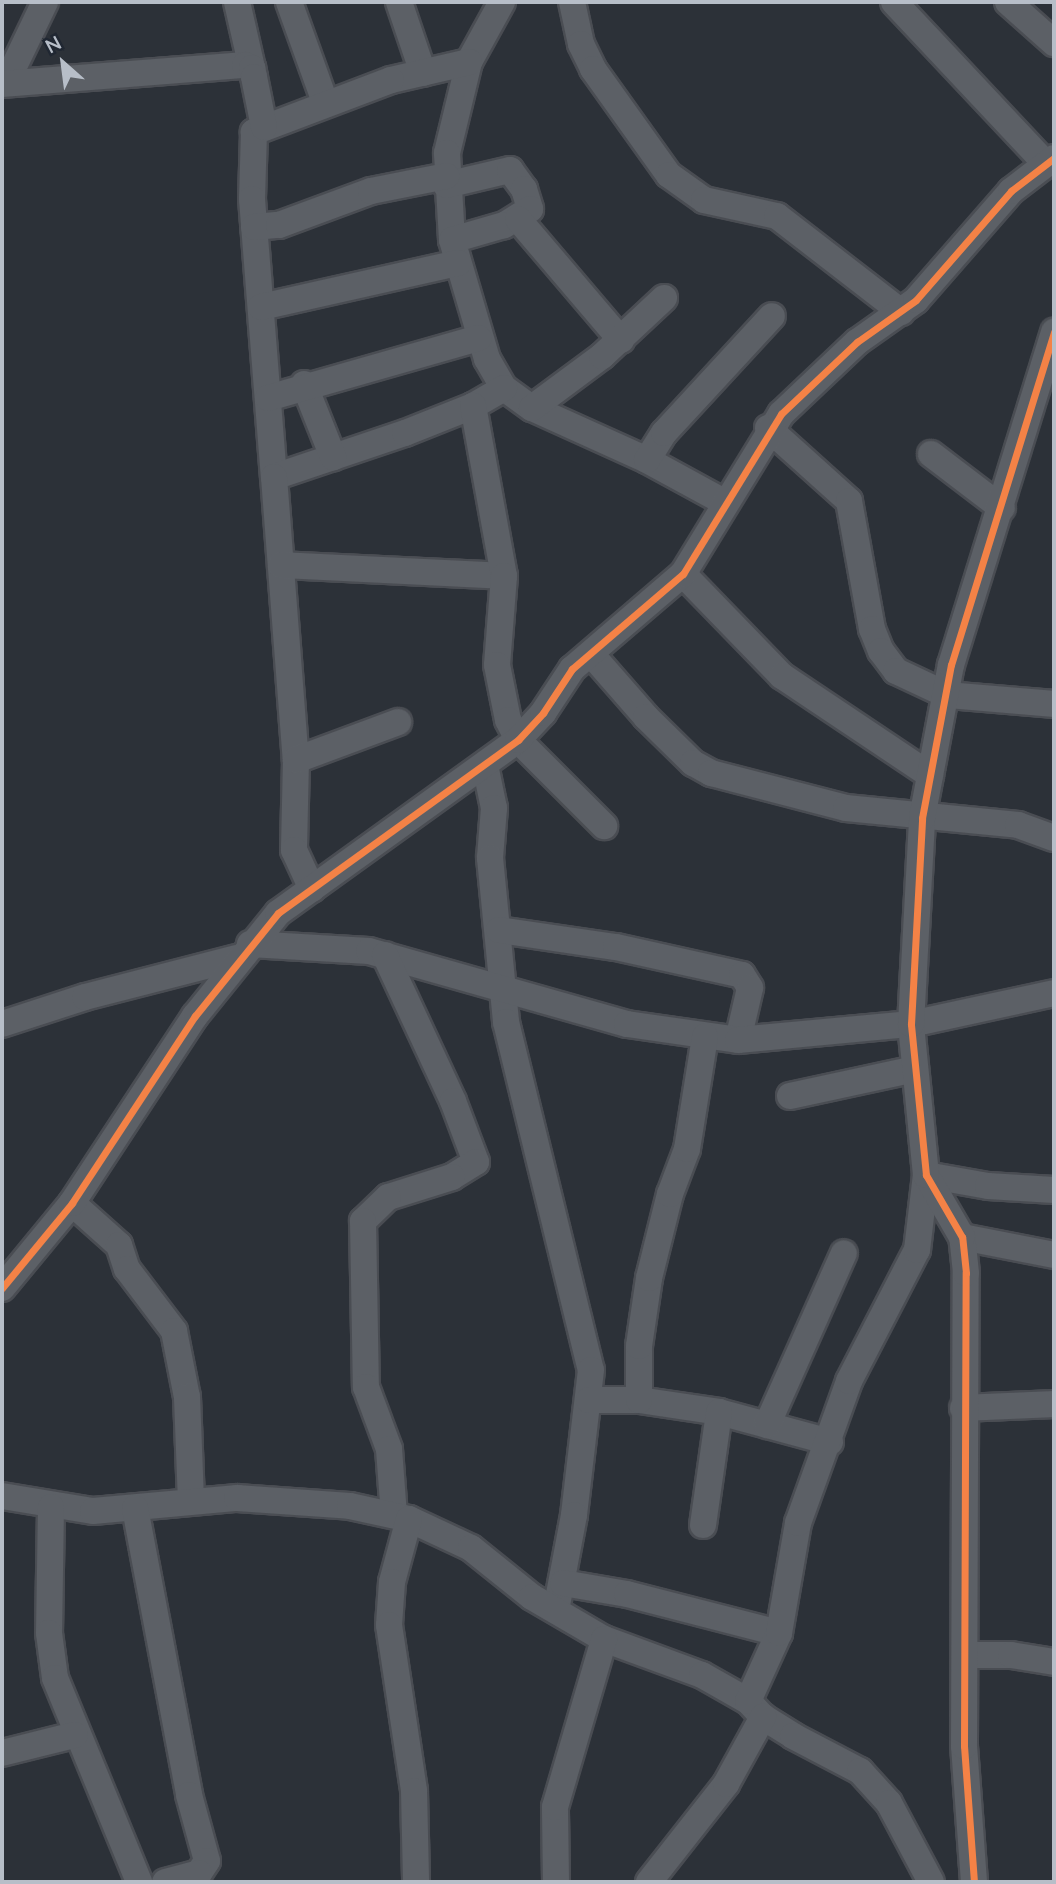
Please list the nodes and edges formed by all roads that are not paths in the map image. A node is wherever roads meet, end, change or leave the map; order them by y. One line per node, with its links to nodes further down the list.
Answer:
1 (45, 2): 13 (street)
2 (237, 2): 11 (street)
3 (289, 2): 14 (street)
4 (400, 2): 12 (street)
5 (502, 2): 10 (street)
6 (572, 2): 23 (street)
7 (1008, 2): 9 (street)
8 (908, 6): 16 (street)
9 (1054, 43)
10 (469, 62): 12 (street); 17 (street)
11 (252, 68): 13 (street); 15 (street)
12 (423, 73): 14 (street)
13 (4, 83)
14 (324, 102): 15 (street)
15 (264, 127): 19 (street)
16 (1049, 160): 23 (street)
17 (446, 180): 18 (street); 19 (street); 20 (street)
18 (518, 219): 20 (street); 27 (street)
19 (254, 227): 22 (street)
20 (455, 251): 22 (street); 26 (street)
21 (664, 298): 27 (street)
22 (261, 307): 30 (street)
23 (901, 312): 33 (street)
24 (772, 316): 36 (street)
25 (1054, 337): 39 (street)
26 (479, 338): 28 (street); 29 (street)
27 (621, 340): 32 (street)
28 (304, 384): 30 (street); 35 (street)
29 (504, 388): 31 (street); 32 (street)
30 (268, 398): 37 (street)
31 (473, 406): 35 (street); 42 (street)
32 (532, 408): 36 (street)
33 (768, 428): 38 (street); 44 (street)
34 (931, 454): 39 (street)
35 (333, 457): 37 (street)
36 (647, 460): 38 (street)
37 (274, 477): 40 (street)
38 (724, 502): 41 (street)
39 (1002, 508): 44 (street)
40 (281, 565): 42 (street); 48 (street)
41 (683, 575): 43 (street); 50 (street)
42 (504, 576): 47 (street)
43 (592, 654): 47 (street); 51 (street)
44 (947, 695): 45 (street); 50 (street)
45 (1054, 704)
46 (398, 722): 48 (street)
47 (518, 740): 49 (street); 52 (street)
48 (296, 760): 54 (street)
49 (485, 765): 54 (street); 55 (street)
50 (930, 775): 51 (street)
51 (922, 817): 53 (street); 61 (street)
52 (604, 826)
53 (1054, 838)
54 (312, 889): 56 (street)
55 (499, 930): 58 (street); 63 (street)
56 (243, 951): 57 (street); 60 (street); 68 (street)
57 (385, 955): 58 (street); 84 (street)
58 (502, 985): 62 (street); 73 (street)
59 (1054, 993): 61 (street)
60 (2, 1024)
61 (911, 1024): 63 (street); 64 (street)
62 (705, 1036): 63 (street); 74 (street)
63 (738, 1040)
64 (915, 1069): 65 (street); 66 (street)
65 (790, 1096)
66 (926, 1175): 67 (street); 69 (street); 79 (street)
67 (1054, 1190)
68 (72, 1203): 72 (street); 81 (street)
69 (962, 1237): 71 (street); 76 (street)
70 (844, 1253): 78 (street)
71 (1054, 1255)
72 (2, 1288)
73 (589, 1400): 74 (street); 86 (street)
74 (639, 1400): 77 (street)
75 (1054, 1404): 76 (street)
76 (963, 1408): 90 (street)
77 (719, 1412): 78 (street); 85 (street)
78 (767, 1425): 79 (street)
79 (830, 1442): 88 (street)
80 (2, 1496): 82 (street)
81 (191, 1500): 83 (street); 84 (street)
82 (51, 1507): 83 (street); 93 (street)
83 (135, 1508): 96 (street)
84 (402, 1517): 87 (street); 97 (street)
85 (703, 1525)
86 (563, 1583): 87 (street); 88 (street)
87 (556, 1610): 89 (street)
88 (779, 1633): 92 (street)
89 (604, 1639): 92 (street); 98 (street)
90 (966, 1655): 91 (street); 101 (street)
91 (1054, 1662)
92 (755, 1709): 99 (street); 100 (street)
93 (75, 1735): 94 (street); 95 (street)
94 (2, 1753)
95 (139, 1882)
96 (165, 1882)
97 (416, 1882)
98 (555, 1882)
99 (649, 1882)
100 (931, 1882)
101 (974, 1882)

